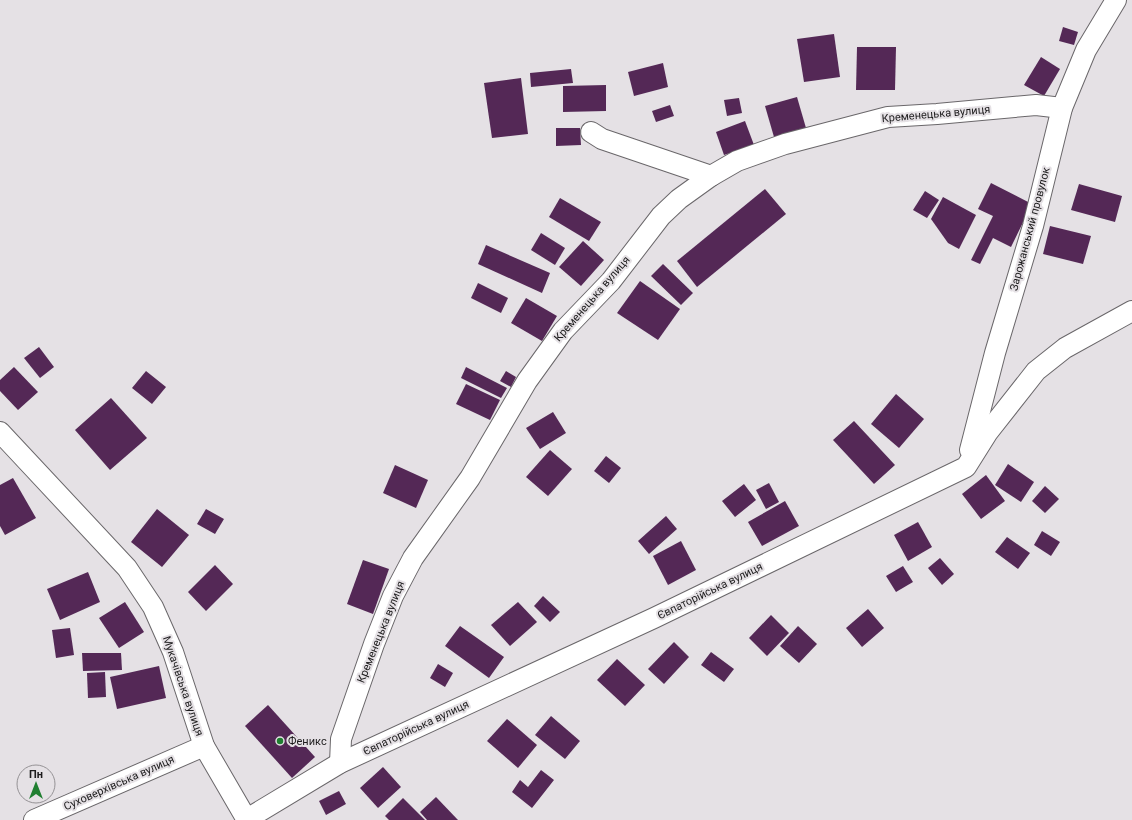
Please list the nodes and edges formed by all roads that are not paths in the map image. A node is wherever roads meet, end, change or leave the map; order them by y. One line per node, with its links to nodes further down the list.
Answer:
1 (1116, 0): 2 (street, Зарожанський провулок)
2 (1062, 108): 4 (street, Кременецька вулиця); 7 (street, Зарожанський провулок)
3 (591, 132): 4 (street)
4 (711, 176): 9 (street, Кременецька вулиця)
5 (1132, 310): 7 (street)
6 (0, 432): 8 (street, Мукачівська вулиця)
7 (966, 467): 9 (street, Євпаторійська вулиця)
8 (204, 746): 10 (street, Мукачівська вулиця); 11 (street, Суховерхівська вулиця)
9 (340, 763): 10 (street, Євпаторійська вулиця)
10 (247, 819)
11 (34, 820)

